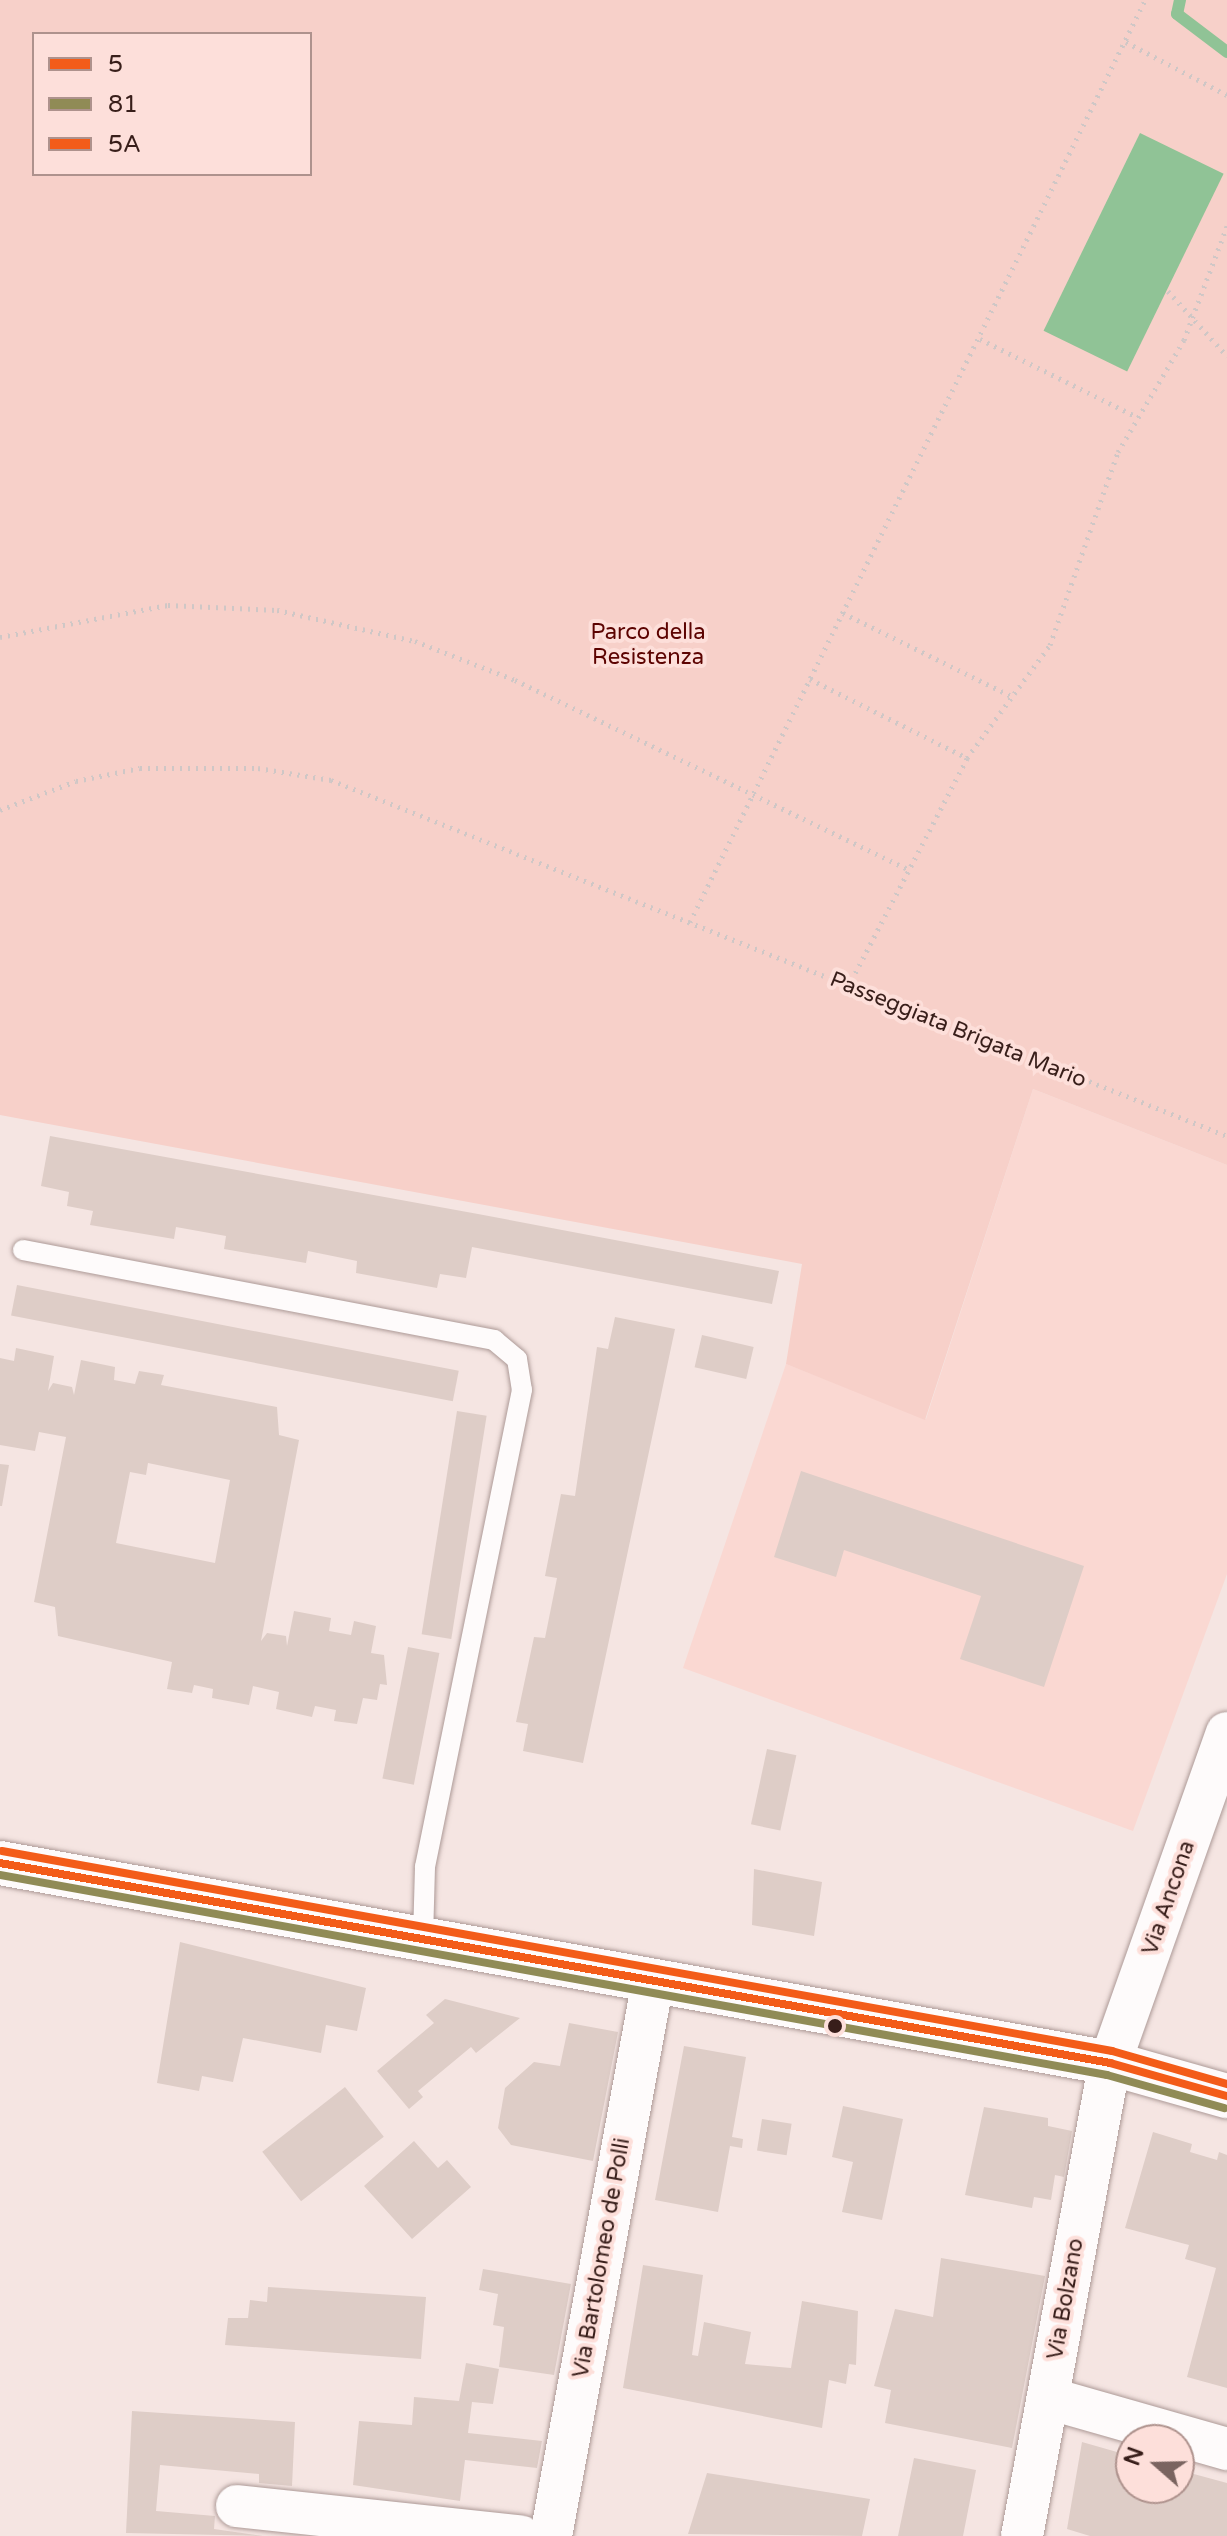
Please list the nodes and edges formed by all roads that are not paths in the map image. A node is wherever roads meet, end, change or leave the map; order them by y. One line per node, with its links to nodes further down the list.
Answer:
1 (23, 1250): 5 (lane)
2 (1227, 1733): 3 (street, Via Ancona)
3 (1219, 1782): 7 (street, Via Ancona)
4 (0, 1863): 5 (street)
5 (423, 1939): 6 (street)
6 (653, 1981): 7 (street); 13 (street, Via Bartolomeo de Polli)
7 (1110, 2063): 8 (street); 9 (street, Via Bolzano)
8 (1227, 2096)
9 (1048, 2398): 10 (street); 14 (street, Via Bolzano)
10 (1227, 2449)
11 (237, 2506): 12 (street)
12 (520, 2536)
13 (551, 2536)
14 (1022, 2536)

